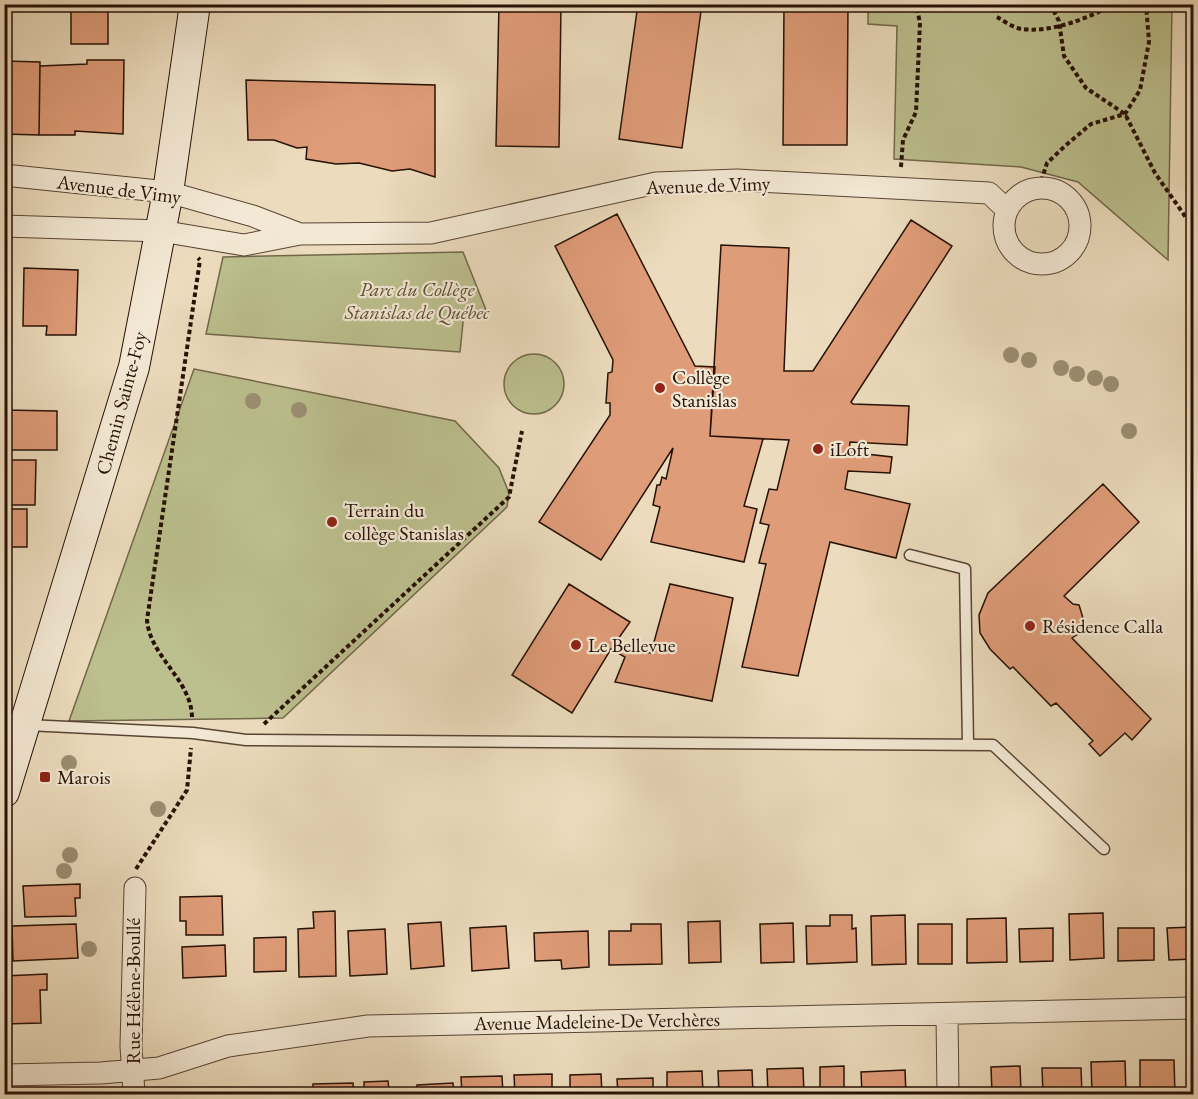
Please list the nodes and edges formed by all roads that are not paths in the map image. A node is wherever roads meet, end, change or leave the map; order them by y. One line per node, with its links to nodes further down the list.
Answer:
1 (195, 4): 3 (main road, Chemin Sainte-Foy)
2 (4, 176): 3 (street, Avenue de Vimy)
3 (168, 192): 6 (main road, Chemin Sainte-Foy); 7 (street, Avenue de Vimy)
4 (1007, 210): 4 (street); 7 (street, Avenue de Vimy)
5 (4, 226): 6 (street, Avenue de Vimy)
6 (161, 231): 7 (street, Avenue de Vimy); 9 (main road, Chemin Sainte-Foy)
7 (300, 234)
8 (910, 555): 10 (lane)
9 (24, 724): 10 (lane); 11 (main road, Chemin Sainte-Foy)
10 (968, 745): 13 (lane)
11 (10, 752): 12 (main road, Chemin Sainte-Foy)
12 (4, 792)
13 (1104, 849)
14 (135, 888): 17 (street, Rue Hélène-Boullé)
15 (1194, 1008): 16 (street, Avenue Madeleine-De Verchères)
16 (947, 1014): 17 (street, Avenue Madeleine-De Verchères); 20 (street)
17 (132, 1070): 18 (street, Avenue Madeleine-De Verchères); 19 (street, Rue Hélène-Boullé)
18 (4, 1075)
19 (134, 1095)
20 (948, 1095)

